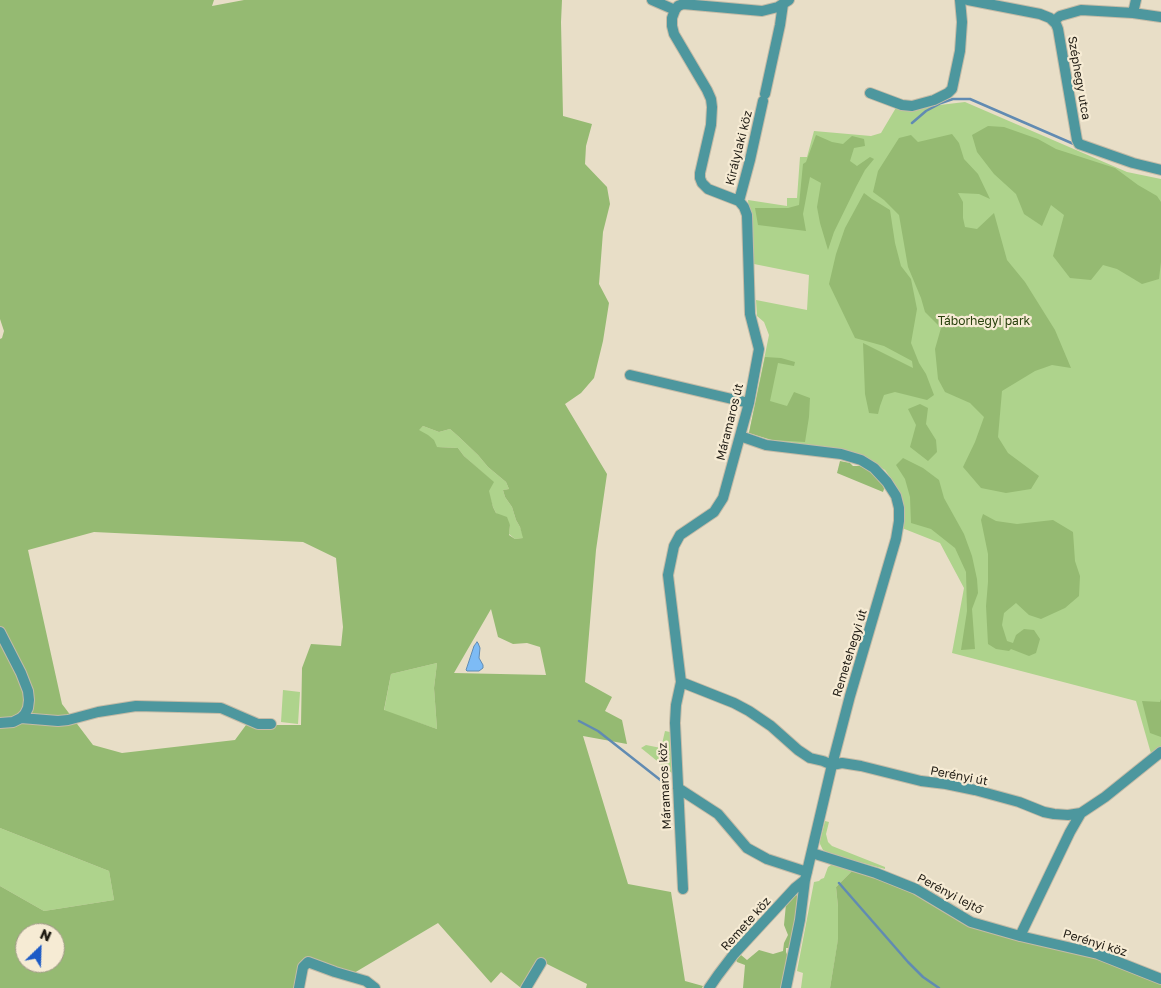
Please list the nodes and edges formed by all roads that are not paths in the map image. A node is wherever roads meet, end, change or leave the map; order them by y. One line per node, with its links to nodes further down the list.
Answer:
1 (652, 0): 6 (street)
2 (960, 0): 10 (street)
3 (968, 0): 9 (street)
4 (1136, 0): 7 (street)
5 (786, 2): 6 (street); 12 (street, Királylaki köz)
6 (675, 10): 12 (street)
7 (1133, 13): 8 (street); 9 (street)
8 (1161, 17)
9 (1054, 21): 11 (street, Széphegy utca)
10 (870, 93)
11 (1161, 170)
12 (738, 201): 14 (street, Máramaros út)
13 (630, 375): 14 (street)
14 (749, 403): 15 (street, Máramaros út)
15 (740, 436): 17 (street, Máramaros út); 22 (street, Remetehegyi út)
16 (0, 632): 18 (street)
17 (681, 682): 22 (street); 23 (street, Máramaros köz)
18 (21, 718): 19 (street); 20 (street)
19 (0, 724)
20 (271, 724)
21 (1161, 752): 24 (street)
22 (832, 765): 24 (street, Perényi út); 25 (street, Remetehegyi út)
23 (678, 788): 26 (street); 27 (street, Máramaros köz)
24 (1081, 814): 28 (street)
25 (812, 853): 26 (street, Remetehegyi út); 28 (street, Perényi lejtő)
26 (806, 876): 34 (street, Remete köz); 35 (street, Remetehegyi út)
27 (683, 889)
28 (1020, 936): 30 (street, Perényi köz)
29 (541, 963): 33 (street)
30 (1161, 979)
31 (299, 988): 32 (street)
32 (375, 988)
33 (526, 988)
34 (709, 988)
35 (786, 988)

